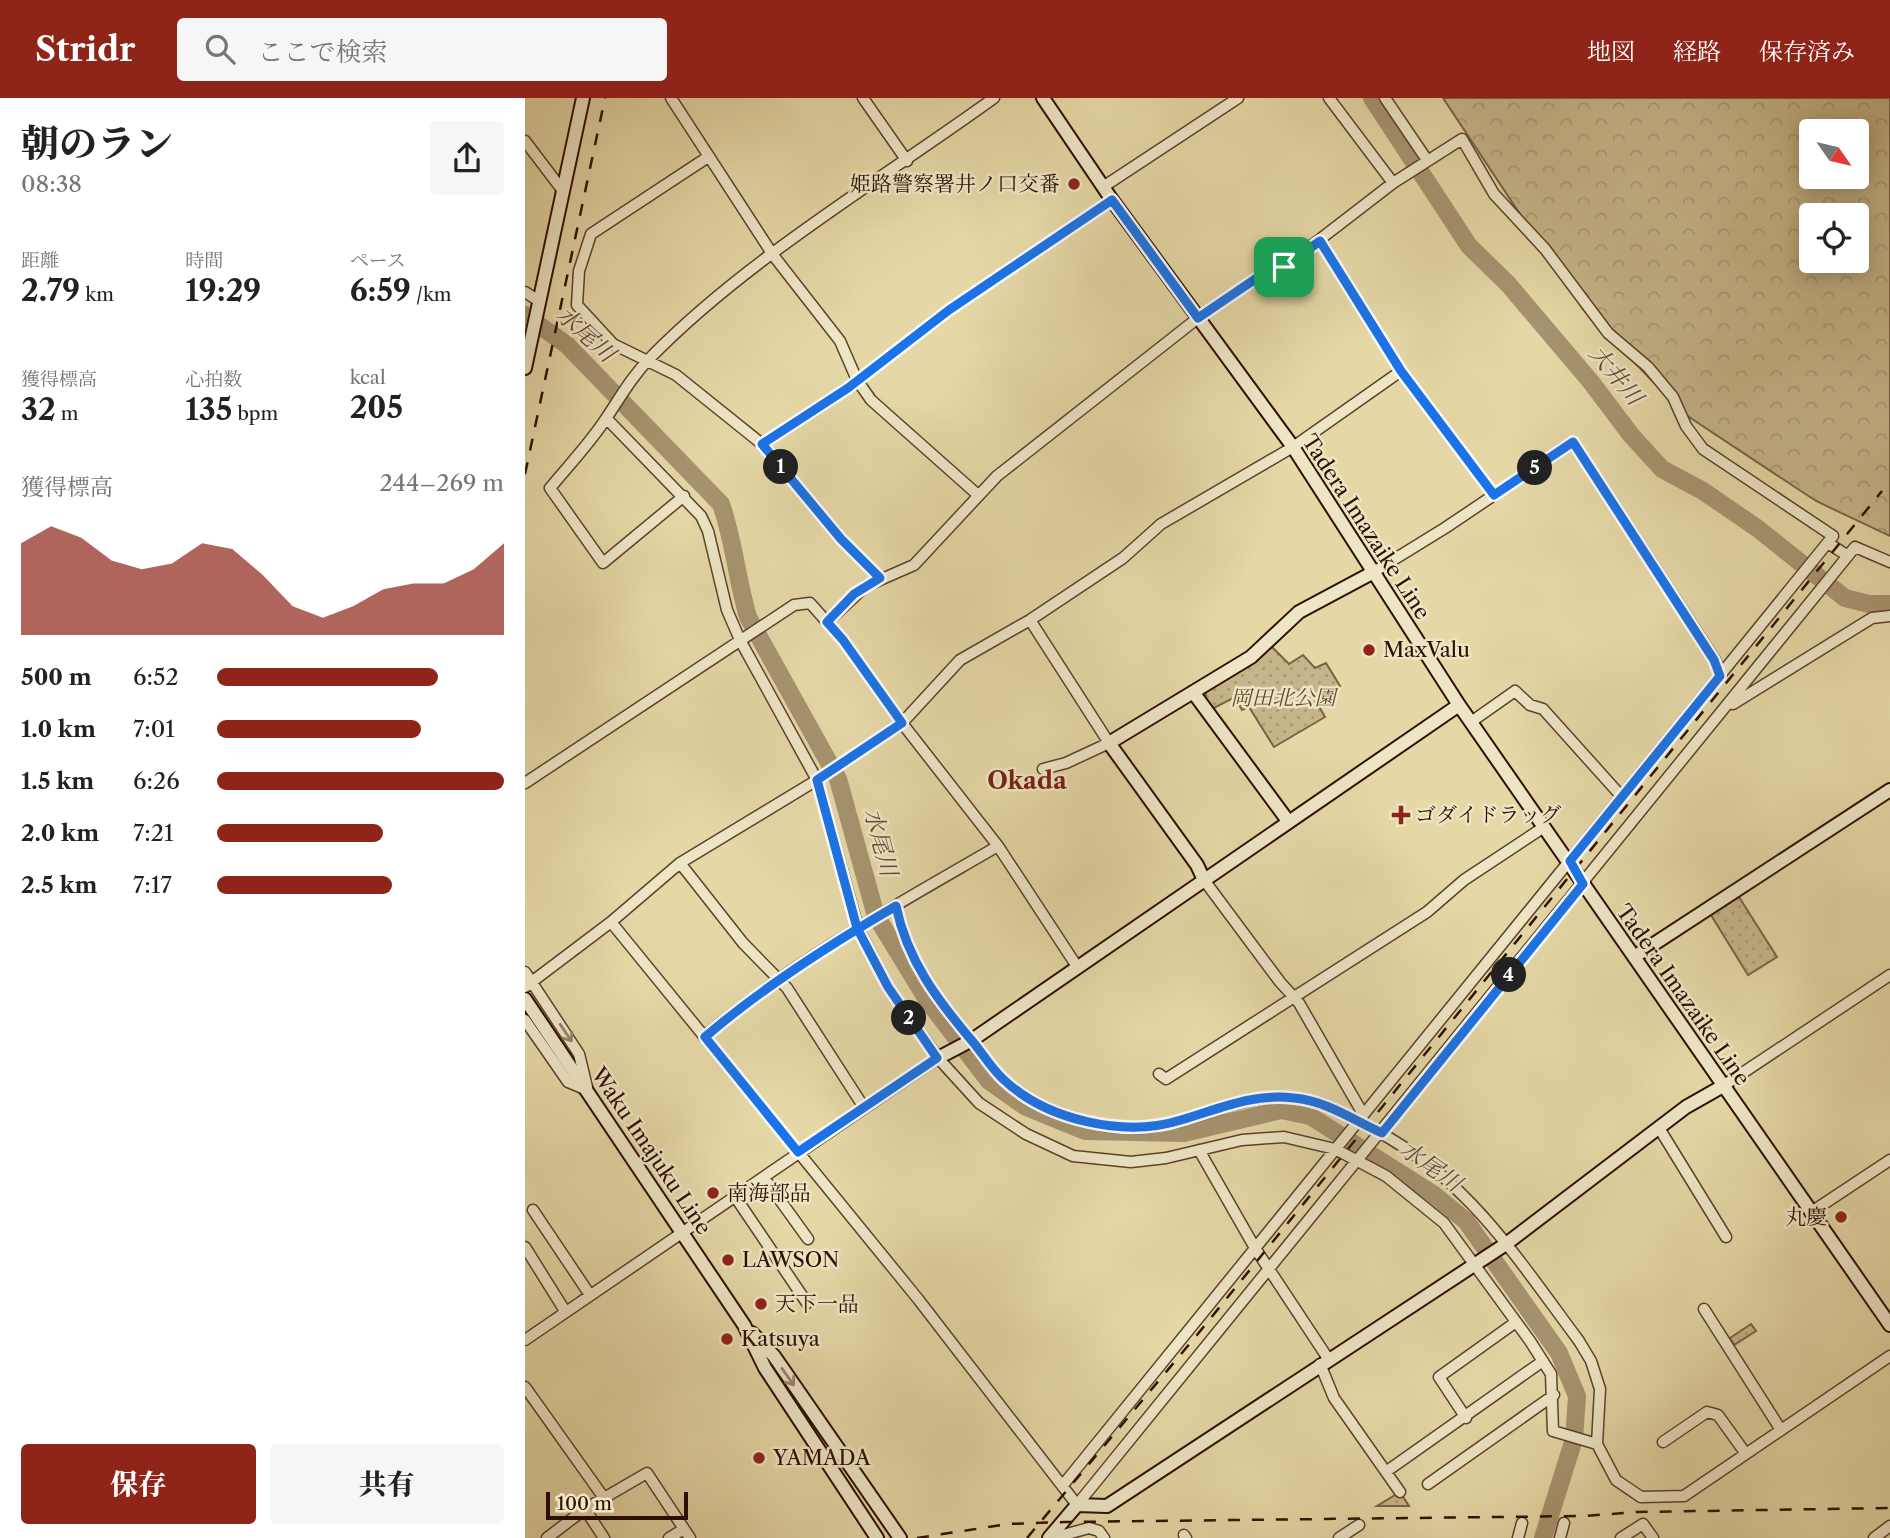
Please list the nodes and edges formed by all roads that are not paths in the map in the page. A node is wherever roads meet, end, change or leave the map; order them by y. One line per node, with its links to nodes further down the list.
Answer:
1 (583, 98): 15 (main road)
2 (671, 98): 10 (street)
3 (863, 98): 12 (street)
4 (995, 98): 12 (street)
5 (1043, 98): 14 (main road, Tadera Imazaike Line)
6 (1238, 98): 14 (street)
7 (1329, 98): 13 (street)
8 (1385, 98): 11 (street)
9 (525, 141): 15 (street)
10 (708, 157): 18 (street); 23 (street)
11 (1427, 160): 13 (street); 33 (street)
12 (907, 161): 18 (street)
13 (1393, 183): 17 (street)
14 (1103, 187): 16 (main road, Tadera Imazaike Line)
15 (563, 191): 20 (main road)
16 (1112, 200): 21 (main road, Tadera Imazaike Line); 26 (street)
17 (1320, 241): 21 (street); 25 (street)
18 (773, 254): 23 (street); 26 (street)
19 (525, 292): 20 (street)
20 (539, 301): 22 (main road)
21 (1198, 318): 29 (main road, Tadera Imazaike Line); 30 (street)
22 (527, 346): 24 (main road)
23 (648, 359): 27 (street); 28 (street)
24 (525, 368)
25 (1401, 371): 29 (street); 31 (street)
26 (857, 380): 28 (street); 30 (street)
27 (607, 419): 32 (street); 32 (street)
28 (762, 444): 37 (street)
29 (1293, 447): 36 (main road, Tadera Imazaike Line); 39 (street)
30 (978, 495): 37 (street)
31 (1494, 495): 36 (street); 42 (street)
32 (684, 496): 41 (street)
33 (1828, 543): 34 (street); 42 (street)
34 (1848, 556): 35 (street); 45 (street)
35 (1890, 562)
36 (1371, 573): 43 (main road); 44 (main road, Tadera Imazaike Line)
37 (880, 578): 40 (street)
38 (1890, 617): 45 (street)
39 (1030, 620): 47 (street); 48 (street)
40 (827, 622): 41 (street); 47 (street)
41 (740, 640): 50 (street); 51 (street)
42 (1720, 676): 53 (street)
43 (1193, 692): 48 (main road); 54 (main road)
44 (1459, 705): 46 (main road, Tadera Imazaike Line); 54 (main road)
45 (1726, 709): 60 (street)
46 (1471, 722): 53 (street); 55 (main road, Tadera Imazaike Line)
47 (902, 723): 50 (street); 56 (street)
48 (1109, 743): 49 (street); 59 (main road)
49 (1043, 769)
50 (817, 780): 58 (street); 63 (street)
51 (525, 783)
52 (1890, 790): 64 (main road)
53 (1622, 797): 57 (street)
54 (1288, 821): 59 (main road)
55 (1544, 827): 57 (main road, Tadera Imazaike Line); 70 (street)
56 (998, 846): 61 (street); 65 (street)
57 (1570, 861): 60 (main road, Tadera Imazaike Line); 80 (street)
58 (680, 863): 62 (street); 68 (street)
59 (1204, 880): 65 (main road); 70 (street)
60 (1583, 884): 64 (main road, Tadera Imazaike Line); 82 (street)
61 (896, 906): 63 (street); 74 (street)
62 (611, 922): 69 (street); 73 (street)
63 (857, 928): 68 (street); 75 (street)
64 (1634, 957): 77 (main road, Tadera Imazaike Line)
65 (1078, 968): 74 (main road)
66 (525, 972): 69 (street)
67 (1890, 975): 77 (street)
68 (780, 979): 73 (street); 79 (street)
69 (528, 984): 78 (street, one-way to 78)
70 (1292, 996): 76 (street); 80 (street)
71 (525, 999): 78 (main road, Waku Imajuku Line)
72 (525, 1020): 78 (street)
73 (705, 1037): 85 (street)
74 (972, 1040): 75 (main road); 80 (street)
75 (937, 1058): 79 (street); 84 (street)
76 (1159, 1074)
77 (1723, 1086): 81 (main road); 91 (main road, Tadera Imazaike Line)
78 (588, 1090): 92 (main road, Waku Imajuku Line)
79 (863, 1106): 85 (street)
80 (1361, 1118): 82 (street); 83 (street)
81 (1659, 1128): 93 (street); 95 (main road)
82 (1382, 1133): 87 (street); 95 (street)
83 (1335, 1149): 84 (street); 87 (street); 97 (street)
84 (1199, 1150): 97 (street)
85 (798, 1152): 88 (street); 120 (street)
86 (1890, 1160): 91 (street)
87 (1357, 1163): 98 (street); 99 (street)
88 (764, 1178): 89 (street); 94 (street)
89 (736, 1198): 92 (street); 101 (street)
90 (533, 1210): 100 (street)
91 (1810, 1213): 106 (main road, Tadera Imazaike Line)
92 (682, 1232): 100 (street); 105 (main road, Waku Imajuku Line)
93 (1727, 1237)
94 (808, 1239)
95 (1506, 1244): 98 (main road); 116 (street)
96 (525, 1247): 103 (street)
97 (1255, 1248): 99 (street); 120 (street)
98 (1473, 1265): 104 (street); 110 (main road)
99 (1271, 1269): 110 (street); 123 (street)
100 (590, 1295): 103 (street)
101 (807, 1303)
102 (1704, 1308): 114 (street)
103 (565, 1311): 107 (street)
104 (1515, 1322): 109 (street); 113 (street)
105 (744, 1325): 133 (main road, Waku Imajuku Line); 134 (main road, Waku Imajuku Line, one-way to 134)
106 (1890, 1325)
107 (525, 1339)
108 (1890, 1356): 114 (street)
109 (1543, 1361): 112 (street); 113 (street)
110 (1324, 1362): 118 (street); 123 (main road)
111 (525, 1387): 122 (street)
112 (1554, 1395): 116 (street); 119 (street)
113 (1466, 1418): 118 (street)
114 (1781, 1430): 117 (street)
115 (1663, 1442): 117 (street)
116 (1597, 1444): 117 (street)
117 (1746, 1454)
118 (1387, 1471): 121 (street)
119 (1428, 1484)
120 (1063, 1485): 123 (street)
121 (1400, 1492)
122 (604, 1498): 124 (street); 129 (street)
123 (1077, 1505): 135 (main road)
124 (585, 1509): 130 (street); 131 (street)
125 (1522, 1523): 138 (street)
126 (1565, 1523): 139 (street)
127 (1359, 1525): 137 (street)
128 (1890, 1527): 142 (street)
129 (687, 1533): 132 (street)
130 (547, 1538)
131 (604, 1538)
132 (669, 1538)
133 (877, 1538)
134 (899, 1538)
135 (1051, 1538): 136 (street)
136 (1104, 1538)
137 (1339, 1538)
138 (1518, 1538)
139 (1560, 1538)
140 (1621, 1538): 141 (street)
141 (1653, 1538)
142 (1874, 1538)

